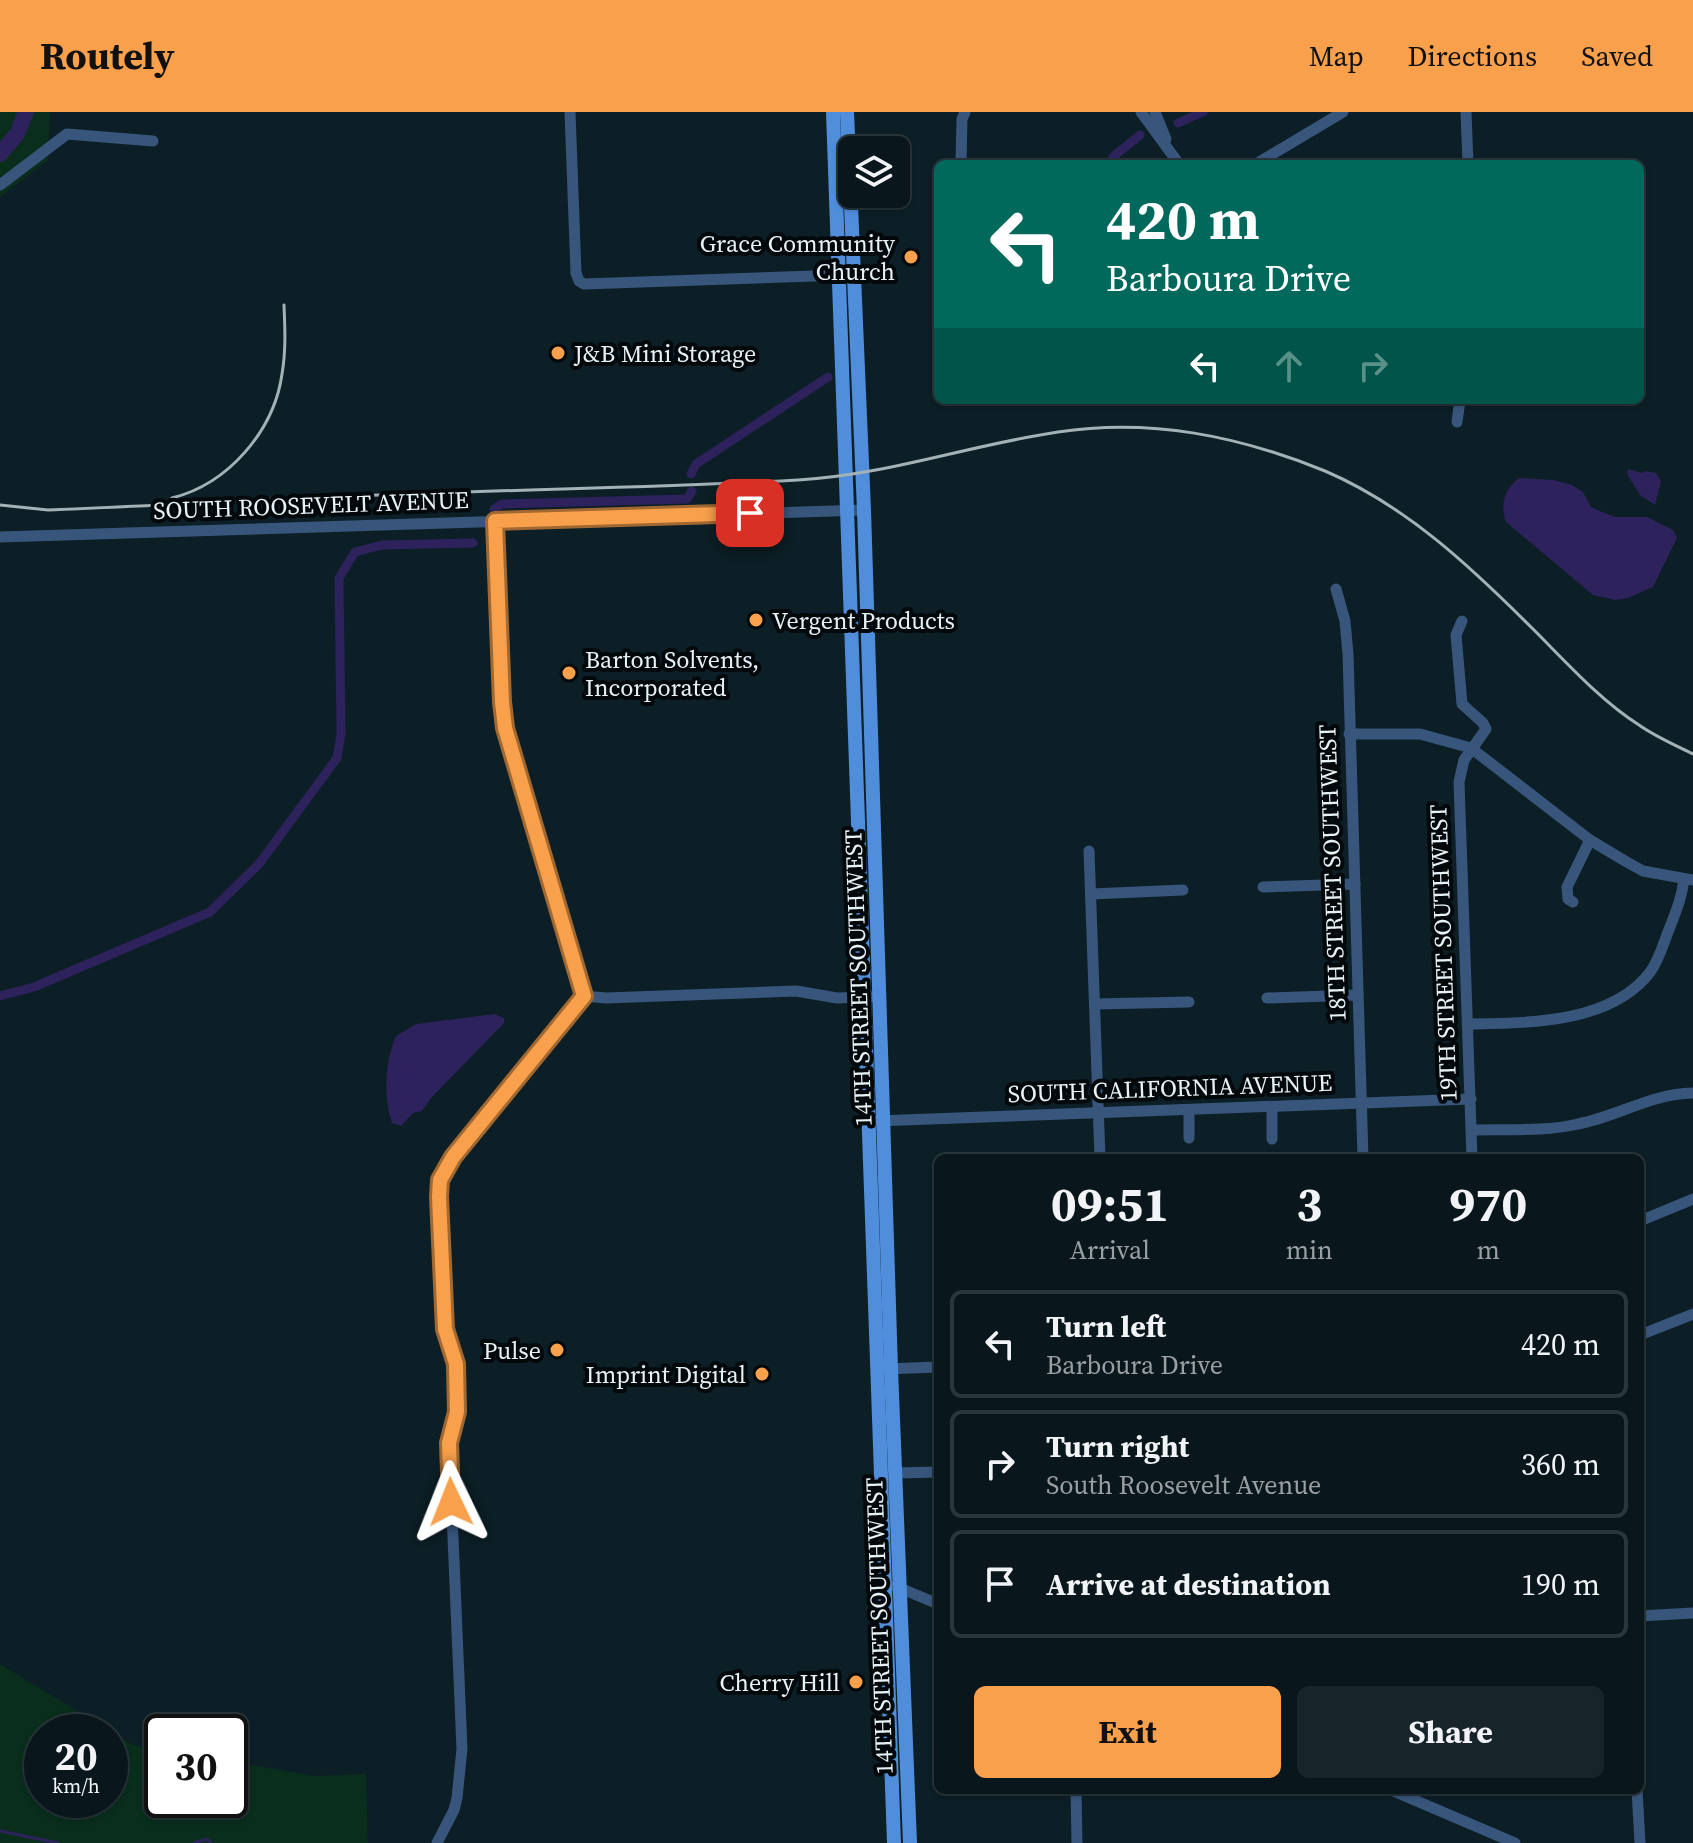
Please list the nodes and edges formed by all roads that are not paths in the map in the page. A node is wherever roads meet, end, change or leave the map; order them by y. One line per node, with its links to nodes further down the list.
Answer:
1 (570, 112): 16 (street)
2 (833, 112): 16 (main road, 14TH STREET SOUTHWEST)
3 (847, 112): 16 (main road, 14TH STREET SOUTHWEST)
4 (965, 112): 11 (street)
5 (1141, 112): 10 (street)
6 (1155, 112): 10 (street)
7 (1343, 112): 13 (street)
8 (1466, 112): 14 (street)
9 (153, 141): 15 (street)
10 (1169, 148): 12 (street)
11 (961, 160)
12 (1176, 160)
13 (1263, 160)
14 (1468, 160)
15 (0, 185)
16 (847, 275): 19 (main road, 14TH STREET SOUTHWEST)
17 (1459, 404): 18 (street)
18 (1457, 422)
19 (856, 511): 20 (street, SOUTH ROOSEVELT AVENUE); 36 (main road, 14TH STREET SOUTHWEST)
20 (495, 521): 21 (street, SOUTH ROOSEVELT AVENUE); 35 (street)
21 (0, 537)
22 (1336, 589): 24 (street, 18TH STREET SOUTHWEST)
23 (1462, 621): 25 (street, 19TH STREET SOUTHWEST)
24 (1349, 734): 25 (street); 29 (street, 18TH STREET SOUTHWEST)
25 (1471, 748): 26 (street); 40 (street, 19TH STREET SOUTHWEST)
26 (1590, 840): 28 (street); 33 (street)
27 (1089, 851): 32 (street)
28 (1689, 880): 40 (street)
29 (1355, 884): 30 (street); 34 (street, 18TH STREET SOUTHWEST)
30 (1263, 887)
31 (1183, 890): 32 (street)
32 (1092, 894): 39 (street)
33 (1573, 902)
34 (1358, 995): 37 (street); 43 (street, 18TH STREET SOUTHWEST)
35 (584, 996): 36 (street); 69 (street)
36 (873, 996): 47 (main road, 14TH STREET SOUTHWEST)
37 (1267, 998)
38 (1189, 1002): 39 (street)
39 (1095, 1004): 46 (street)
40 (1468, 1024): 42 (street, 19TH STREET SOUTHWEST)
41 (1693, 1093): 48 (street)
42 (1471, 1099): 43 (street, SOUTH CALIFORNIA AVENUE); 48 (street, 19TH STREET SOUTHWEST)
43 (1362, 1103): 44 (street, SOUTH CALIFORNIA AVENUE); 52 (street, 18TH STREET SOUTHWEST)
44 (1272, 1107): 45 (street, SOUTH CALIFORNIA AVENUE); 50 (street)
45 (1189, 1110): 46 (street, SOUTH CALIFORNIA AVENUE); 49 (street)
46 (1099, 1112): 47 (street, SOUTH CALIFORNIA AVENUE); 51 (street)
47 (878, 1121): 59 (main road, 14TH STREET SOUTHWEST)
48 (1472, 1130): 53 (street, 19TH STREET SOUTHWEST)
49 (1189, 1138)
50 (1272, 1139)
51 (1100, 1154)
52 (1363, 1154)
53 (1472, 1154)
54 (1693, 1199): 55 (street)
55 (1644, 1219)
56 (1693, 1314): 57 (street)
57 (1644, 1333)
58 (934, 1367): 59 (street)
59 (885, 1369): 61 (main road, 14TH STREET SOUTHWEST); 62 (main road, 14TH STREET SOUTHWEST)
60 (934, 1472): 61 (street)
61 (896, 1473): 62 (main road, 14TH STREET SOUTHWEST)
62 (893, 1586): 63 (street); 70 (main road, 14TH STREET SOUTHWEST); 71 (main road, 14TH STREET SOUTHWEST)
63 (934, 1602)
64 (1693, 1613): 65 (street)
65 (1644, 1616)
66 (1076, 1794): 72 (street)
67 (1400, 1794): 73 (street)
68 (1637, 1794): 74 (street)
69 (437, 1843)
70 (894, 1843)
71 (910, 1843)
72 (1077, 1843)
73 (1515, 1843)
74 (1640, 1843)

